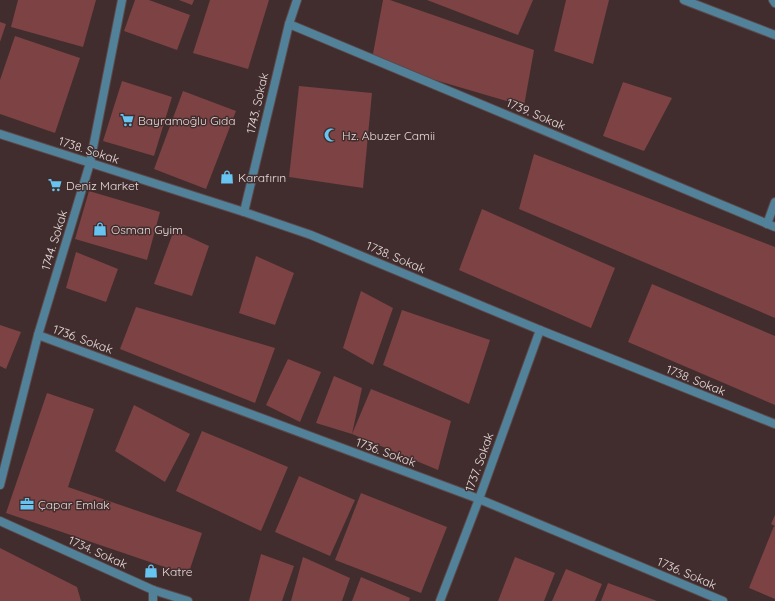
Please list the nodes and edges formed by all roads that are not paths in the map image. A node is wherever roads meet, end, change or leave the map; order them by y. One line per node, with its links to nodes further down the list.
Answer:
1 (122, 0): 9 (street, 1744. Sokak)
2 (297, 0): 6 (street, 1743. Sokak)
3 (684, 0): 7 (street)
4 (773, 0): 5 (street)
5 (775, 3)
6 (289, 24): 11 (street, 1743. Sokak); 12 (street, 1739. Sokak)
7 (775, 36)
8 (0, 134): 9 (street, 1738. Sokak)
9 (90, 163): 11 (street, 1738. Sokak); 14 (street, 1744. Sokak)
10 (775, 202): 12 (street)
11 (244, 212): 13 (street, 1738. Sokak)
12 (771, 225)
13 (540, 330): 15 (street, 1738. Sokak); 17 (street, 1737. Sokak)
14 (38, 335): 16 (street, 1744. Sokak); 17 (street, 1736. Sokak)
15 (775, 424)
16 (0, 485)
17 (479, 499): 22 (street, 1737. Sokak); 23 (street, 1736. Sokak)
18 (0, 521): 19 (street, 1734. Sokak)
19 (154, 590): 20 (street); 21 (street, 1734. Sokak)
20 (153, 601)
21 (188, 601)
22 (440, 601)
23 (723, 601)

